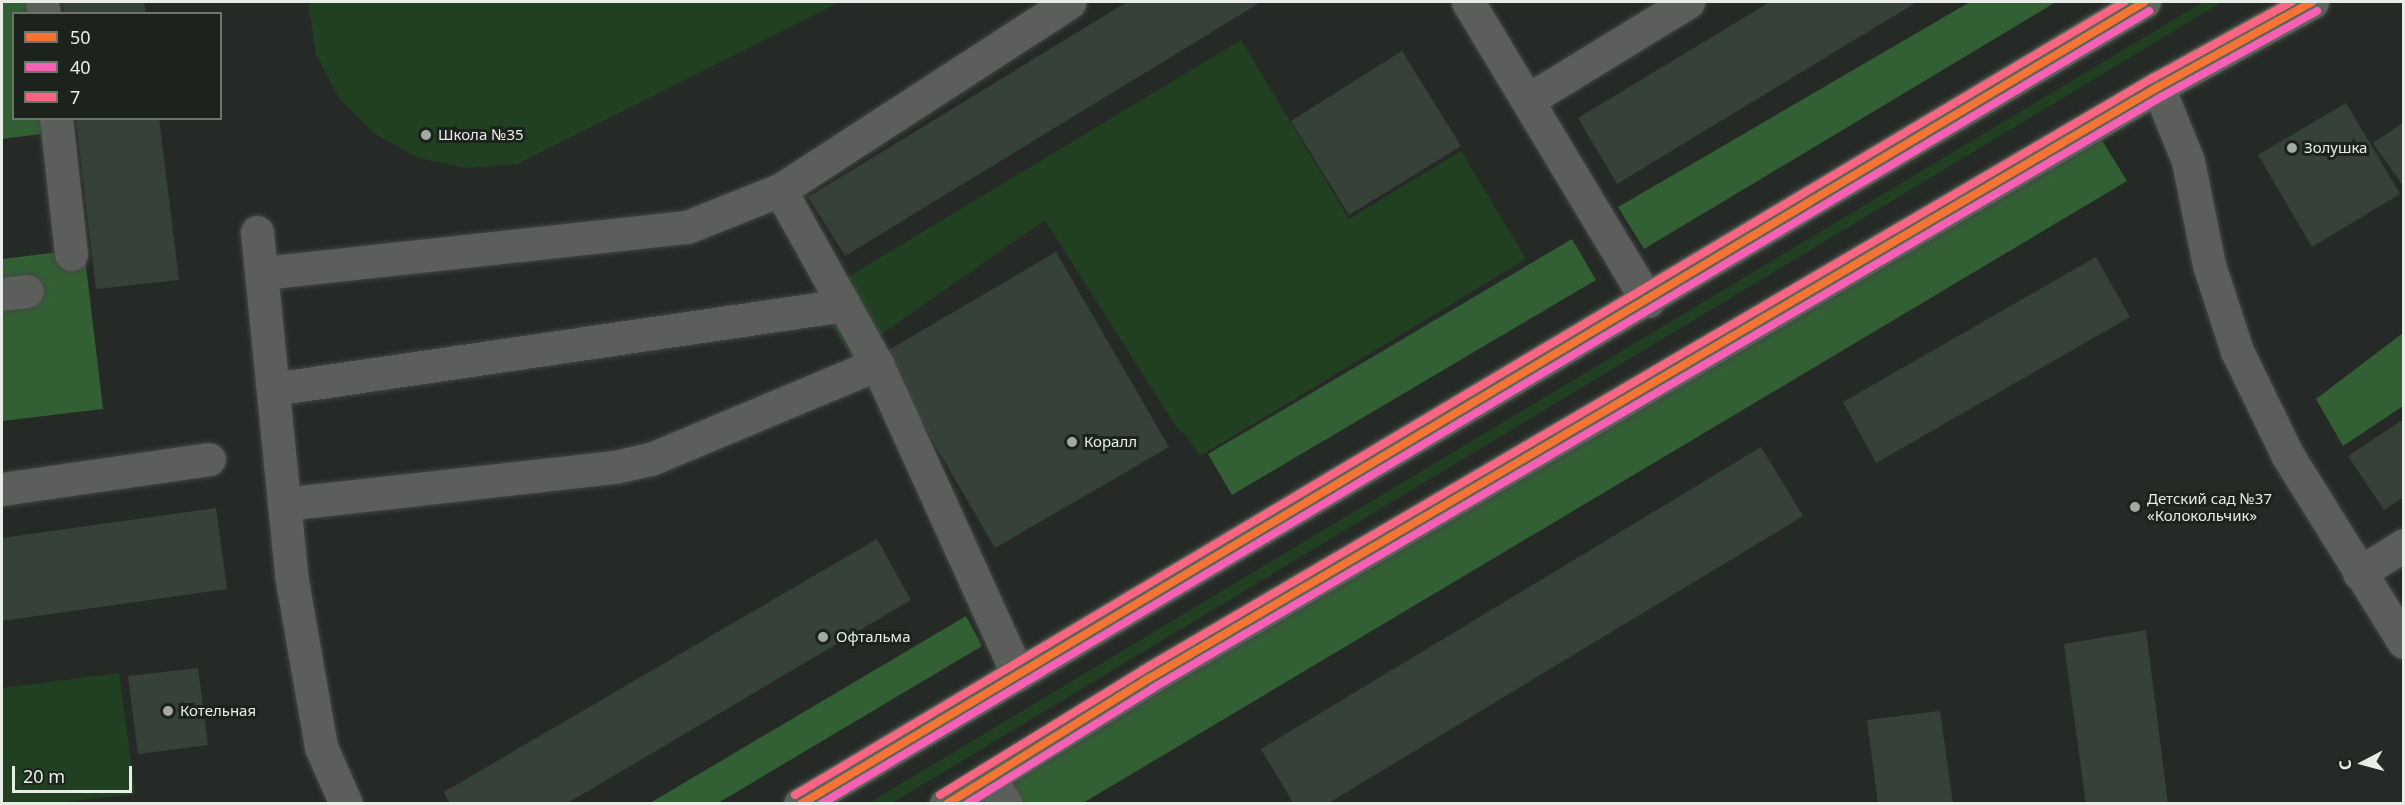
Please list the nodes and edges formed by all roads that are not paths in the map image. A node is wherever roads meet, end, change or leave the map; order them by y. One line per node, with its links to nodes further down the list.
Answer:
1 (1069, 2): 9 (lane)
2 (1468, 2): 7 (lane)
3 (1688, 2): 7 (lane)
4 (2144, 2): 13 (main road)
5 (2312, 2): 6 (main road)
6 (2158, 87): 21 (lane); 24 (main road)
7 (1528, 100): 13 (lane)
8 (56, 120): 11 (lane)
9 (780, 190): 12 (lane); 14 (lane)
10 (257, 232): 12 (lane)
11 (71, 254)
12 (261, 273): 16 (lane)
13 (1648, 301): 23 (main road)
14 (844, 305): 15 (lane); 16 (lane)
15 (877, 364): 19 (lane); 23 (lane)
16 (273, 389): 19 (lane)
17 (208, 459): 18 (lane)
18 (2, 489)
19 (284, 504): 25 (lane)
20 (2403, 545): 21 (lane)
21 (2359, 573): 22 (lane)
22 (2403, 642)
23 (1018, 675): 26 (main road)
24 (998, 790): 27 (main road)
25 (346, 804)
26 (800, 804)
27 (946, 804)

